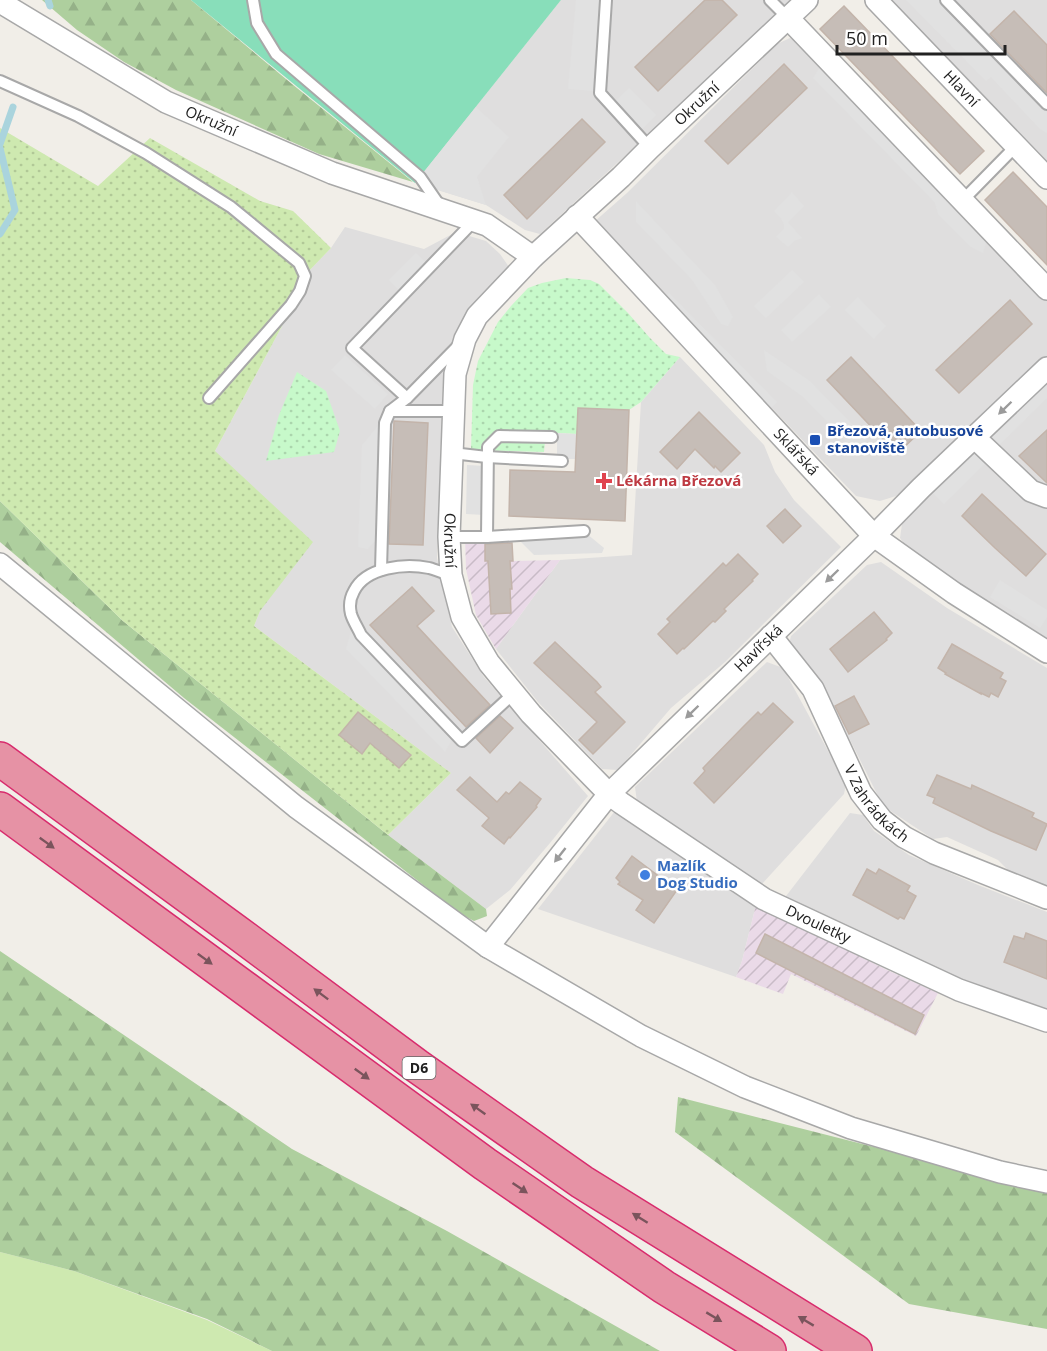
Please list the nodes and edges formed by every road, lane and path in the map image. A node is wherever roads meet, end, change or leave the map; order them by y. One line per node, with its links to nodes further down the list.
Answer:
1 (253, 0): 15 (lane)
2 (606, 0): 12 (lane)
3 (770, 0): 8 (lane)
4 (807, 0): 8 (street, Okružní)
5 (876, 0): 11 (street, Hlavní)
6 (946, 0): 10 (lane)
7 (0, 2): 15 (street, Okružní)
8 (788, 18): 12 (street, Okružní); 14 (street)
9 (0, 81): 22 (lane)
10 (1047, 104)
11 (1016, 146): 13 (street, Hlavní); 14 (lane)
12 (650, 148): 16 (street, Okružní)
13 (1047, 178)
14 (963, 200): 19 (street)
15 (444, 211): 17 (street, Okružní)
16 (577, 216): 18 (street, Okružní); 33 (street, Sklářská)
17 (474, 221): 18 (street, Okružní); 23 (lane)
18 (533, 257): 20 (street, Okružní)
19 (1047, 289)
20 (465, 339): 23 (lane); 25 (street, Okružní)
21 (1047, 368): 27 (street, Havířská, one-way to 27)
22 (209, 398)
23 (407, 398): 24 (lane)
24 (390, 411): 25 (lane); 37 (lane)
25 (454, 411): 28 (street, Okružní)
26 (552, 437): 29 (lane)
27 (974, 437): 31 (street); 33 (street, Havířská)
28 (452, 453): 29 (lane); 34 (street, Okružní)
29 (487, 457): 30 (lane); 35 (lane)
30 (562, 461)
31 (1047, 497)
32 (584, 531): 35 (lane)
33 (874, 536): 39 (street, Havířská, one-way to 39); 40 (street, Sklářská)
34 (449, 537): 35 (lane); 38 (street, Okružní)
35 (487, 537)
36 (0, 564): 46 (street)
37 (381, 570): 38 (lane); 41 (lane)
38 (451, 575): 41 (street, Okružní)
39 (771, 636): 43 (street, Havířská, one-way to 43); 45 (street, V Zahrádkách)
40 (1047, 652)
41 (514, 693): 43 (street, Okružní)
42 (0, 759): 50 (highway, D6, one-way to 42)
43 (609, 794): 46 (street, Havířská, one-way to 46); 47 (street, Dvouletky)
44 (0, 809): 49 (highway, D6, one-way to 49)
45 (1047, 898)
46 (488, 947): 48 (street)
47 (1047, 1021)
48 (1047, 1182)
49 (769, 1351)
50 (855, 1351)

